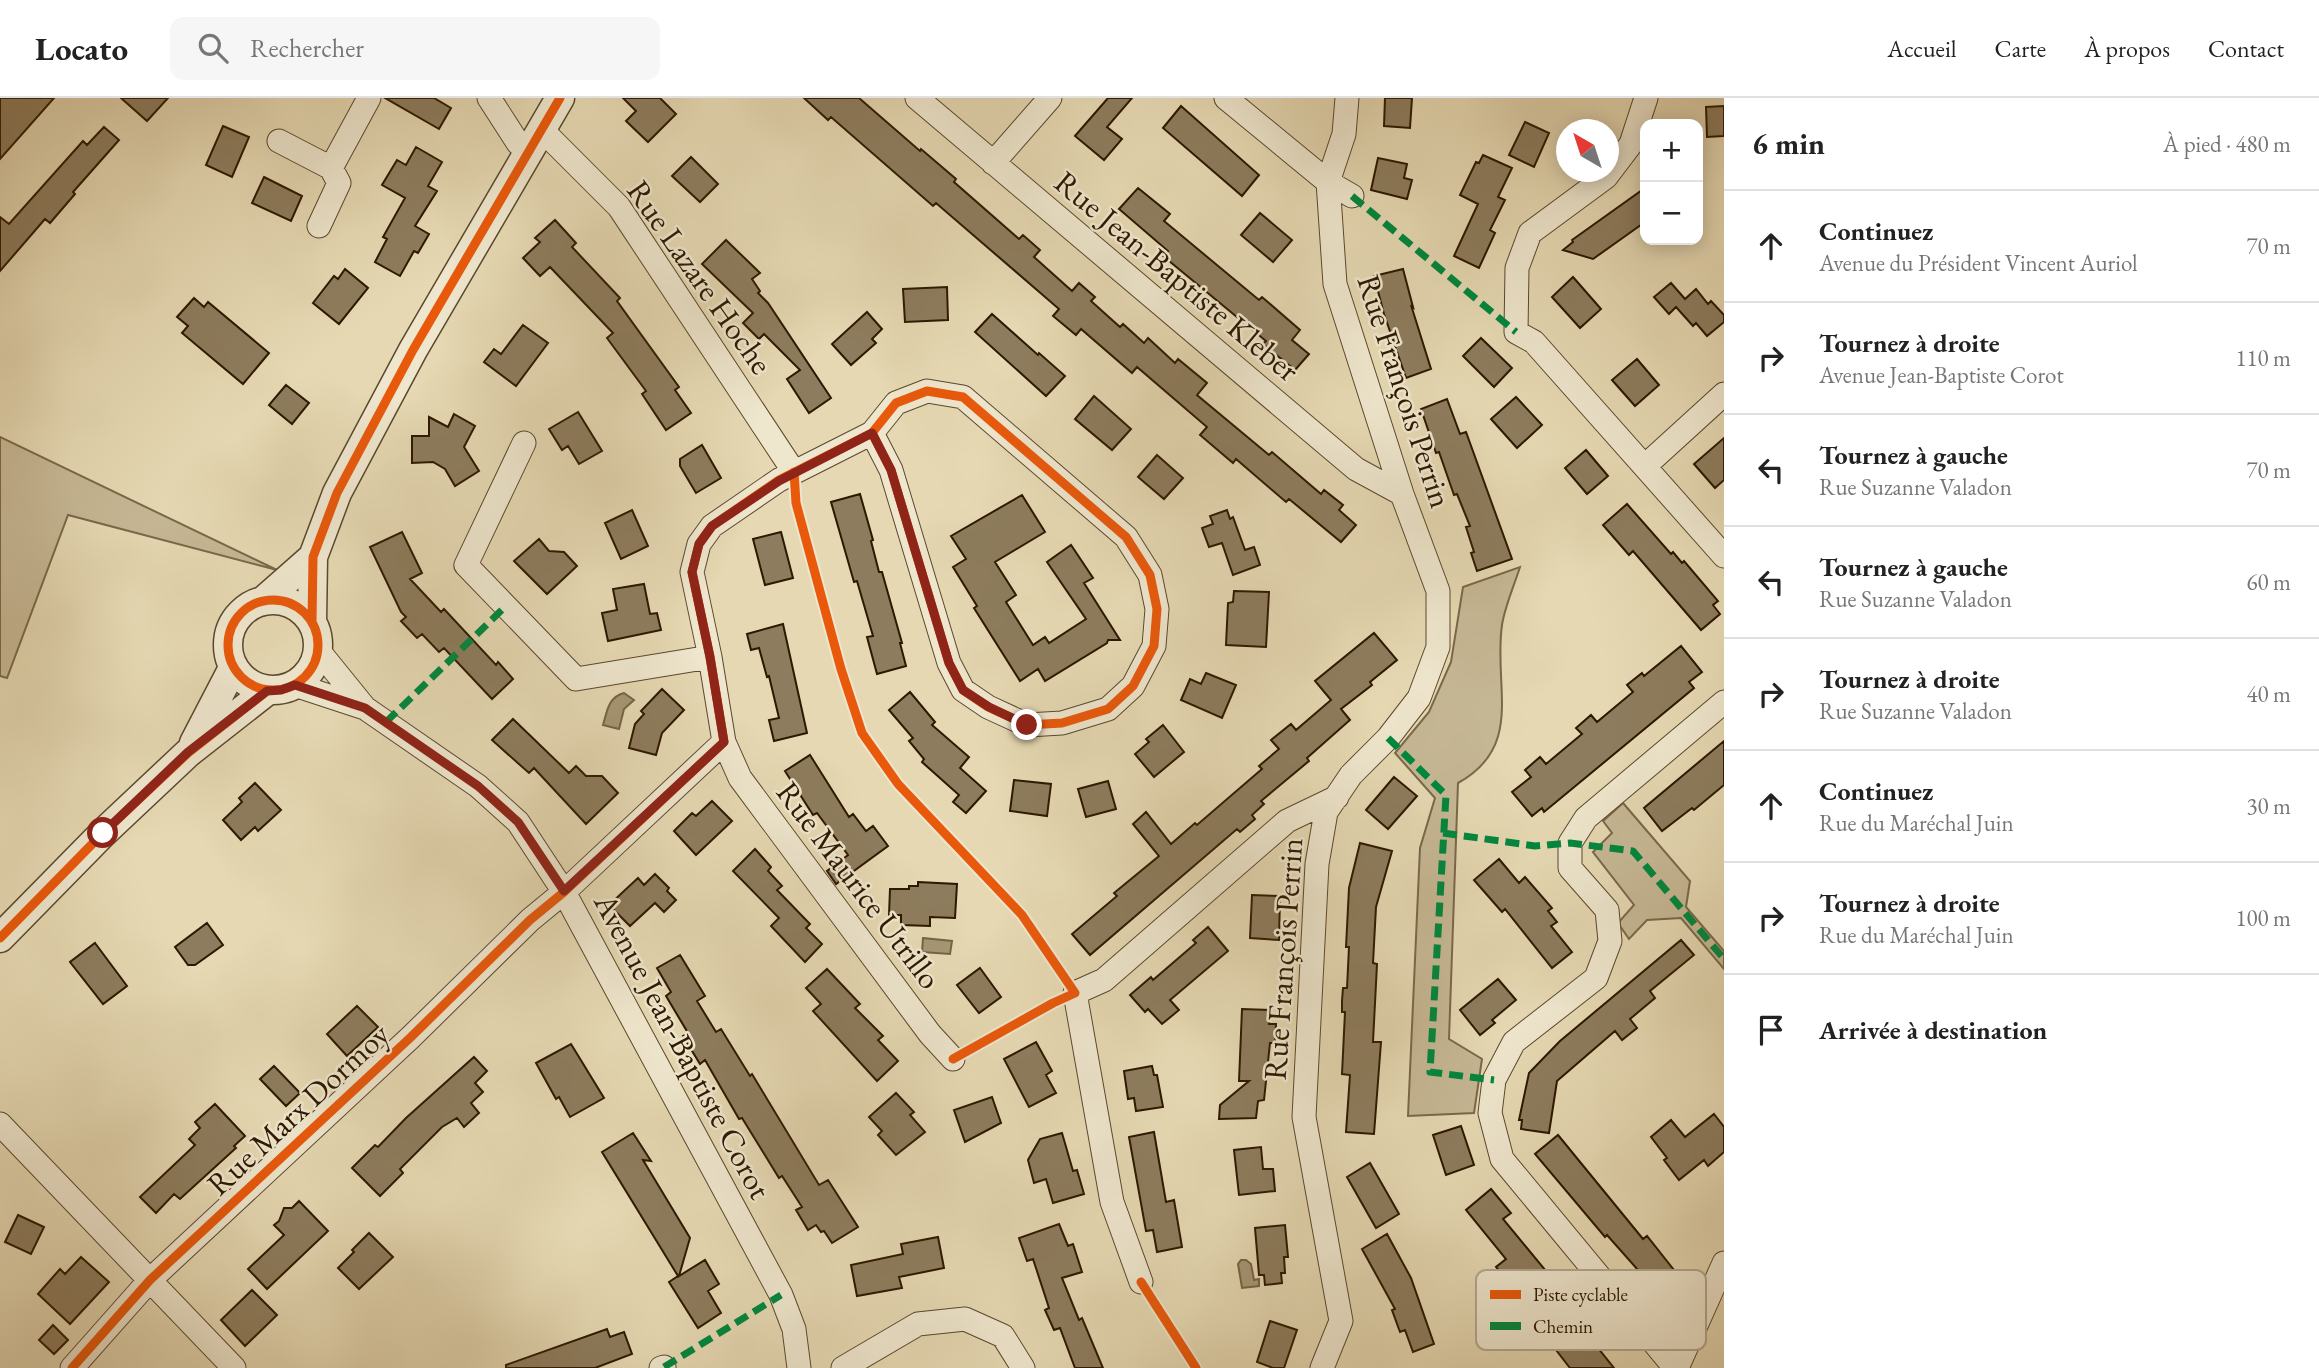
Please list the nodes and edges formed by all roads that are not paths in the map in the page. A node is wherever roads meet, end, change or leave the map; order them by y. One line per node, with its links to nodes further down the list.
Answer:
1 (369, 98): 12 (street)
2 (489, 98): 9 (street, Rue Lazare Hoche)
3 (560, 98): 9 (street)
4 (917, 98): 11 (street, Rue Jean-Baptiste Kleber)
5 (1050, 98): 11 (street)
6 (1226, 98): 13 (street)
7 (1347, 98): 13 (street)
8 (1646, 98): 19 (street)
9 (534, 140): 20 (street, Rue Lazare Hoche); 23 (street)
10 (279, 141): 12 (street)
11 (993, 163): 21 (street, Rue Jean-Baptiste Kleber)
12 (331, 167): 15 (street)
13 (1328, 182): 14 (street); 21 (street, Rue François Perrin)
14 (1352, 197)
15 (319, 226)
16 (1724, 394): 19 (street)
17 (872, 433): 17 (street); 20 (street, Rue Maurice Utrillo)
18 (524, 443): 27 (street)
19 (1645, 466): 22 (street)
20 (794, 471): 27 (street, Rue Maurice Utrillo)
21 (1402, 494): 35 (street, Rue François Perrin)
22 (1724, 556)
23 (313, 557): 24 (street); 25 (street)
24 (263, 601): 25 (street); 28 (street)
25 (312, 622): 26 (street)
26 (318, 650): 29 (street); 32 (street, Avenue Jean-Baptiste Corot)
27 (710, 657): 33 (street, Rue Maurice Utrillo)
28 (233, 668): 30 (street); 34 (street)
29 (295, 685): 30 (street); 32 (street, Avenue Jean-Baptiste Corot)
30 (267, 691): 34 (street)
31 (1724, 702): 41 (street)
32 (365, 708): 36 (street, Avenue Jean-Baptiste Corot)
33 (724, 742): 36 (street, Rue Marx Dormoy); 38 (street, Rue Maurice Utrillo)
34 (188, 752): 37 (street)
35 (1337, 796): 43 (street); 52 (street, Rue François Perrin)
36 (564, 891): 42 (street, Rue Marx Dormoy); 49 (street, Avenue Jean-Baptiste Corot)
37 (0, 938)
38 (953, 1059)
39 (0, 1124): 42 (street)
40 (1724, 1263): 44 (street)
41 (1594, 1270)
42 (150, 1280): 47 (street, Rue Marx Dormoy); 48 (street)
43 (1141, 1282)
44 (1706, 1302)
45 (1661, 1350): 53 (street)
46 (1684, 1350): 53 (street)
47 (72, 1368)
48 (234, 1368)
49 (799, 1368)
50 (843, 1368): 51 (street)
51 (1023, 1368)
52 (1322, 1368)
53 (1676, 1368)

